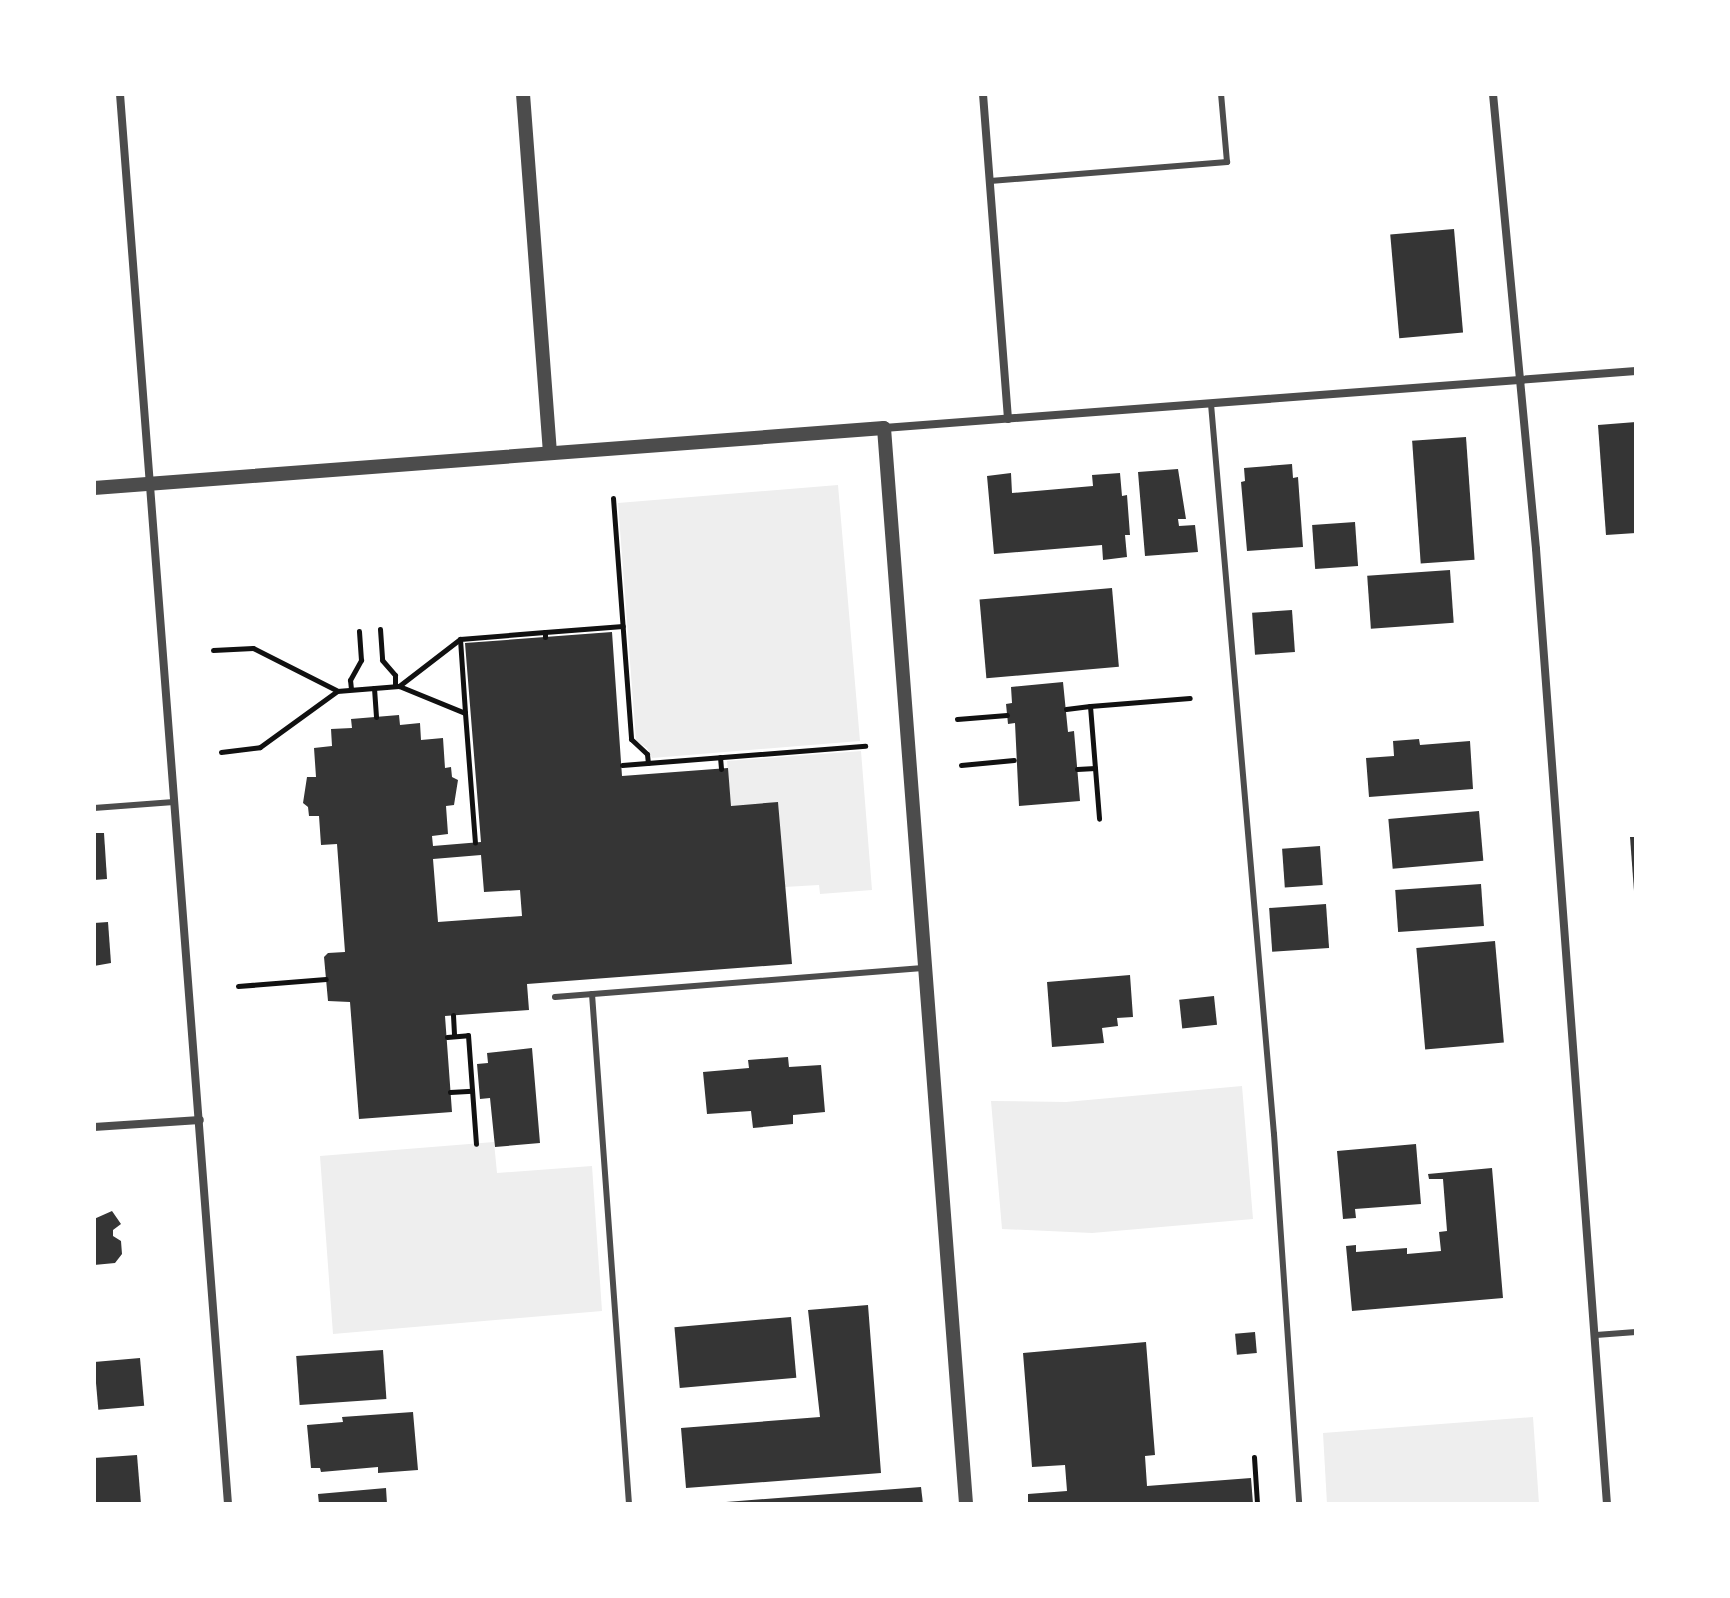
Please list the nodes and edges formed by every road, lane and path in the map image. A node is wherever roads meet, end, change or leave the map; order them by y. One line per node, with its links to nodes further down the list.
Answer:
1 (120, 94): 13 (street)
2 (523, 94): 12 (street)
3 (983, 94): 6 (street)
4 (1221, 94): 6 (lane)
5 (1493, 94): 8 (street)
6 (990, 181): 10 (street)
7 (1636, 371): 8 (street)
8 (1520, 381): 9 (street); 60 (street)
9 (1211, 404): 10 (street); 66 (lane)
10 (1008, 419): 11 (street)
11 (884, 428): 12 (street); 46 (street)
12 (550, 453): 13 (street)
13 (149, 483): 14 (street); 42 (street)
14 (94, 488)
15 (613, 498): 16 (path)
16 (623, 626): 19 (path); 36 (path)
17 (380, 629): 21 (path)
18 (359, 631): 23 (path)
19 (460, 639): 21 (path); 28 (path)
20 (213, 650): 24 (path)
21 (397, 686): 22 (path); 28 (path)
22 (374, 688): 23 (path); 30 (path)
23 (351, 689): 24 (path)
24 (337, 691): 33 (path)
25 (1190, 698): 26 (path)
26 (1090, 706): 27 (path); 39 (path)
27 (1066, 709)
28 (465, 713): 45 (path)
29 (1007, 715): 31 (path)
30 (376, 717)
31 (957, 719)
32 (865, 746): 34 (path)
33 (221, 752)
34 (720, 757): 36 (path); 40 (path)
35 (1014, 760): 38 (path)
36 (648, 763): 37 (path)
37 (622, 765)
38 (961, 765)
39 (1095, 768): 41 (path); 44 (path)
40 (721, 769)
41 (1077, 769)
42 (174, 802): 43 (lane); 56 (street)
43 (94, 808)
44 (1099, 819)
45 (475, 843)
46 (926, 968): 49 (lane); 64 (street)
47 (326, 979): 48 (path)
48 (238, 986)
49 (592, 994): 50 (lane); 63 (lane)
50 (555, 997)
51 (453, 1015): 52 (path)
52 (454, 1036): 53 (path); 54 (path)
53 (447, 1037)
54 (472, 1091): 55 (path); 58 (path)
55 (450, 1092)
56 (200, 1120): 57 (street); 62 (street)
57 (94, 1127)
58 (476, 1144)
59 (1636, 1332): 60 (lane)
60 (1596, 1335): 67 (street)
61 (1254, 1457): 65 (path)
62 (228, 1504)
63 (629, 1504)
64 (966, 1504)
65 (1257, 1504)
66 (1299, 1504)
67 (1607, 1504)

